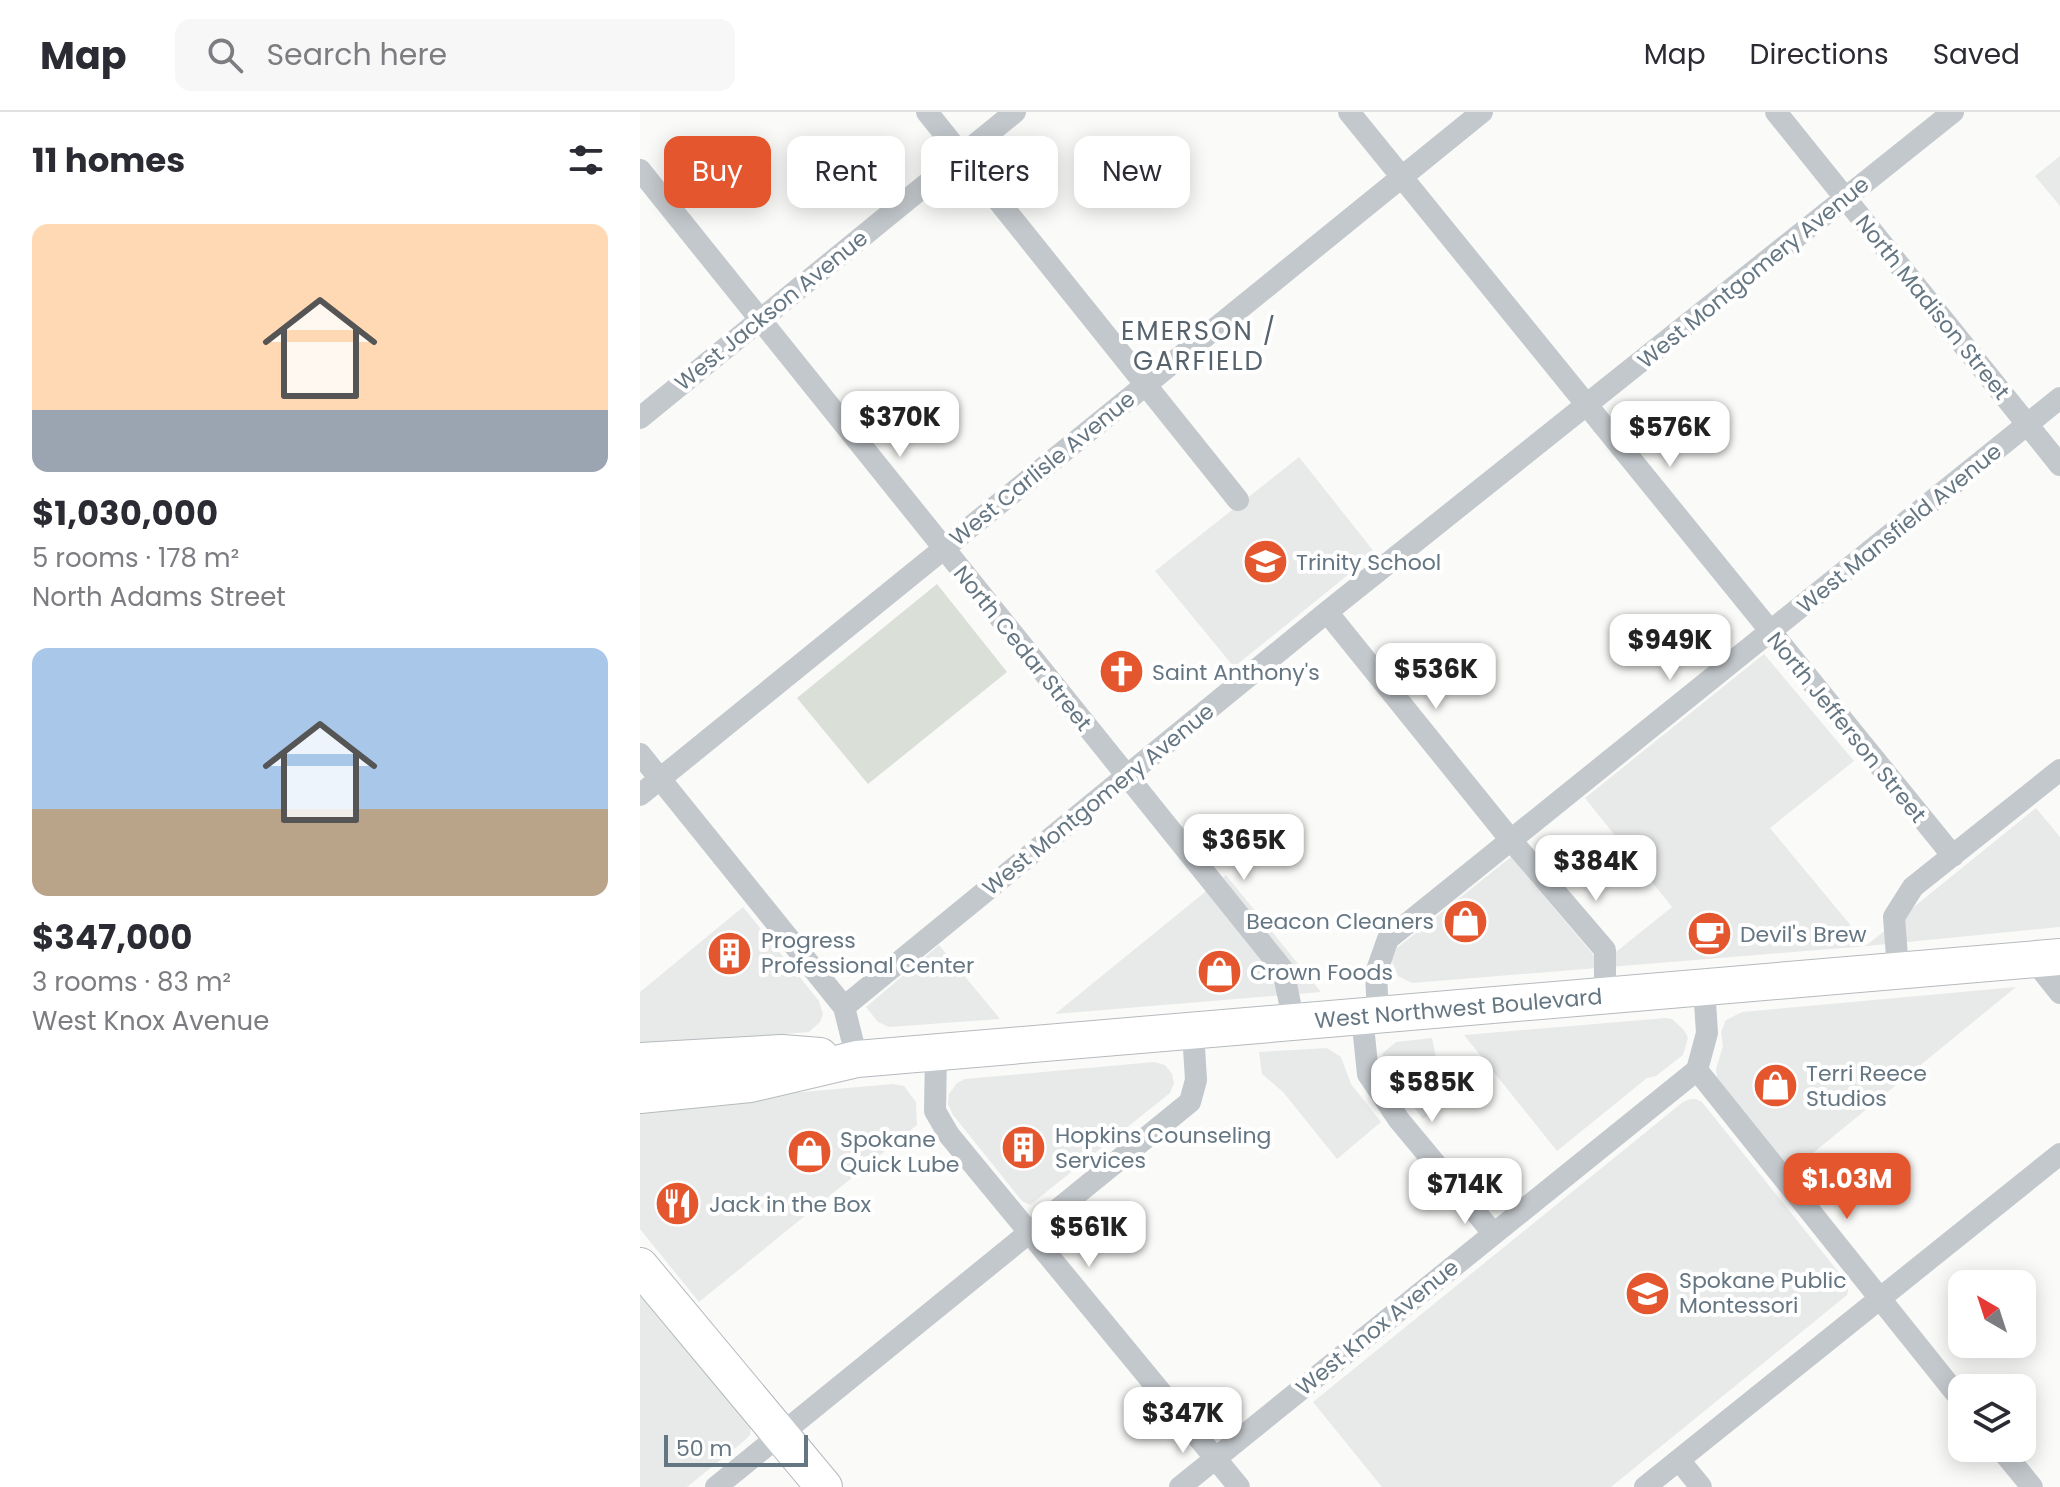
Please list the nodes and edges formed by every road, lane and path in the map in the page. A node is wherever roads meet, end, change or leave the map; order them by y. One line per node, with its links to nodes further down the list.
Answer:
1 (927, 112): 7 (street)
2 (1015, 112): 8 (street, West Jackson Avenue)
3 (1349, 112): 10 (street, North Jefferson Street)
4 (1482, 112): 10 (street, West Carlisle Avenue)
5 (1776, 112): 12 (street, North Madison Street)
6 (1953, 112): 12 (street, West Montgomery Avenue)
7 (946, 136)
8 (985, 136)
9 (640, 170): 14 (street, North Cedar Street)
10 (1402, 177): 15 (street, West Carlisle Avenue); 17 (street, North Jefferson Street)
11 (921, 187): 14 (street, West Jackson Avenue)
12 (1845, 199): 17 (street, West Montgomery Avenue); 19 (street, North Madison Street)
13 (1003, 208): 15 (street)
14 (760, 318): 18 (street, West Jackson Avenue); 22 (street, North Cedar Street)
15 (1145, 386): 21 (street); 22 (street, West Carlisle Avenue)
16 (2060, 398): 19 (street, West Mansfield Avenue)
17 (1586, 405): 23 (street, West Montgomery Avenue); 24 (street, North Jefferson Street)
18 (640, 418)
19 (2027, 424): 20 (street, North Madison Street); 24 (street, West Mansfield Avenue)
20 (2060, 465)
21 (1238, 500)
22 (943, 548): 27 (street, North Cedar Street); 28 (street, West Carlisle Avenue)
23 (1327, 612): 27 (street, West Montgomery Avenue); 30 (street)
24 (1770, 632): 30 (street, West Mansfield Avenue); 31 (street, North Jefferson Street)
25 (640, 754): 28 (street)
26 (2060, 770): 31 (street)
27 (1126, 775): 37 (street, West Montgomery Avenue); 39 (street, North Cedar Street)
28 (660, 779): 29 (street, West Carlisle Avenue); 37 (street)
29 (640, 795)
30 (1510, 839): 36 (street); 38 (street, West Mansfield Avenue)
31 (1953, 856): 33 (street)
32 (2047, 958): 33 (main road, West Northwest Boulevard); 35 (street)
33 (1898, 970): 34 (main road, West Northwest Boulevard)
34 (1704, 987): 36 (main road, West Northwest Boulevard); 44 (street)
35 (2060, 993)
36 (1605, 997): 38 (main road, West Northwest Boulevard)
37 (844, 1007): 42 (street)
38 (1370, 1016): 39 (main road, West Northwest Boulevard); 48 (street)
39 (1294, 1023): 40 (main road, West Northwest Boulevard)
40 (1193, 1032): 41 (main road, West Northwest Boulevard); 47 (street)
41 (936, 1052): 42 (main road, West Northwest Boulevard); 47 (street)
42 (857, 1059): 43 (main road); 45 (main road)
43 (640, 1061)
44 (1697, 1070): 48 (street, West Knox Avenue); 50 (street)
45 (640, 1095)
46 (2060, 1154): 50 (street)
47 (1029, 1231): 52 (street); 53 (street)
48 (1493, 1233): 53 (street, West Knox Avenue)
49 (640, 1266): 52 (main road)
50 (1879, 1299): 51 (street); 54 (street)
51 (1948, 1384)
52 (782, 1435): 56 (street); 57 (main road)
53 (1215, 1458): 58 (street, West Knox Avenue); 59 (street)
54 (1679, 1460): 60 (street); 61 (street)
55 (2011, 1462): 62 (street)
56 (716, 1487)
57 (824, 1487)
58 (1180, 1487)
59 (1239, 1487)
60 (1645, 1487)
61 (1701, 1487)
62 (2032, 1487)

